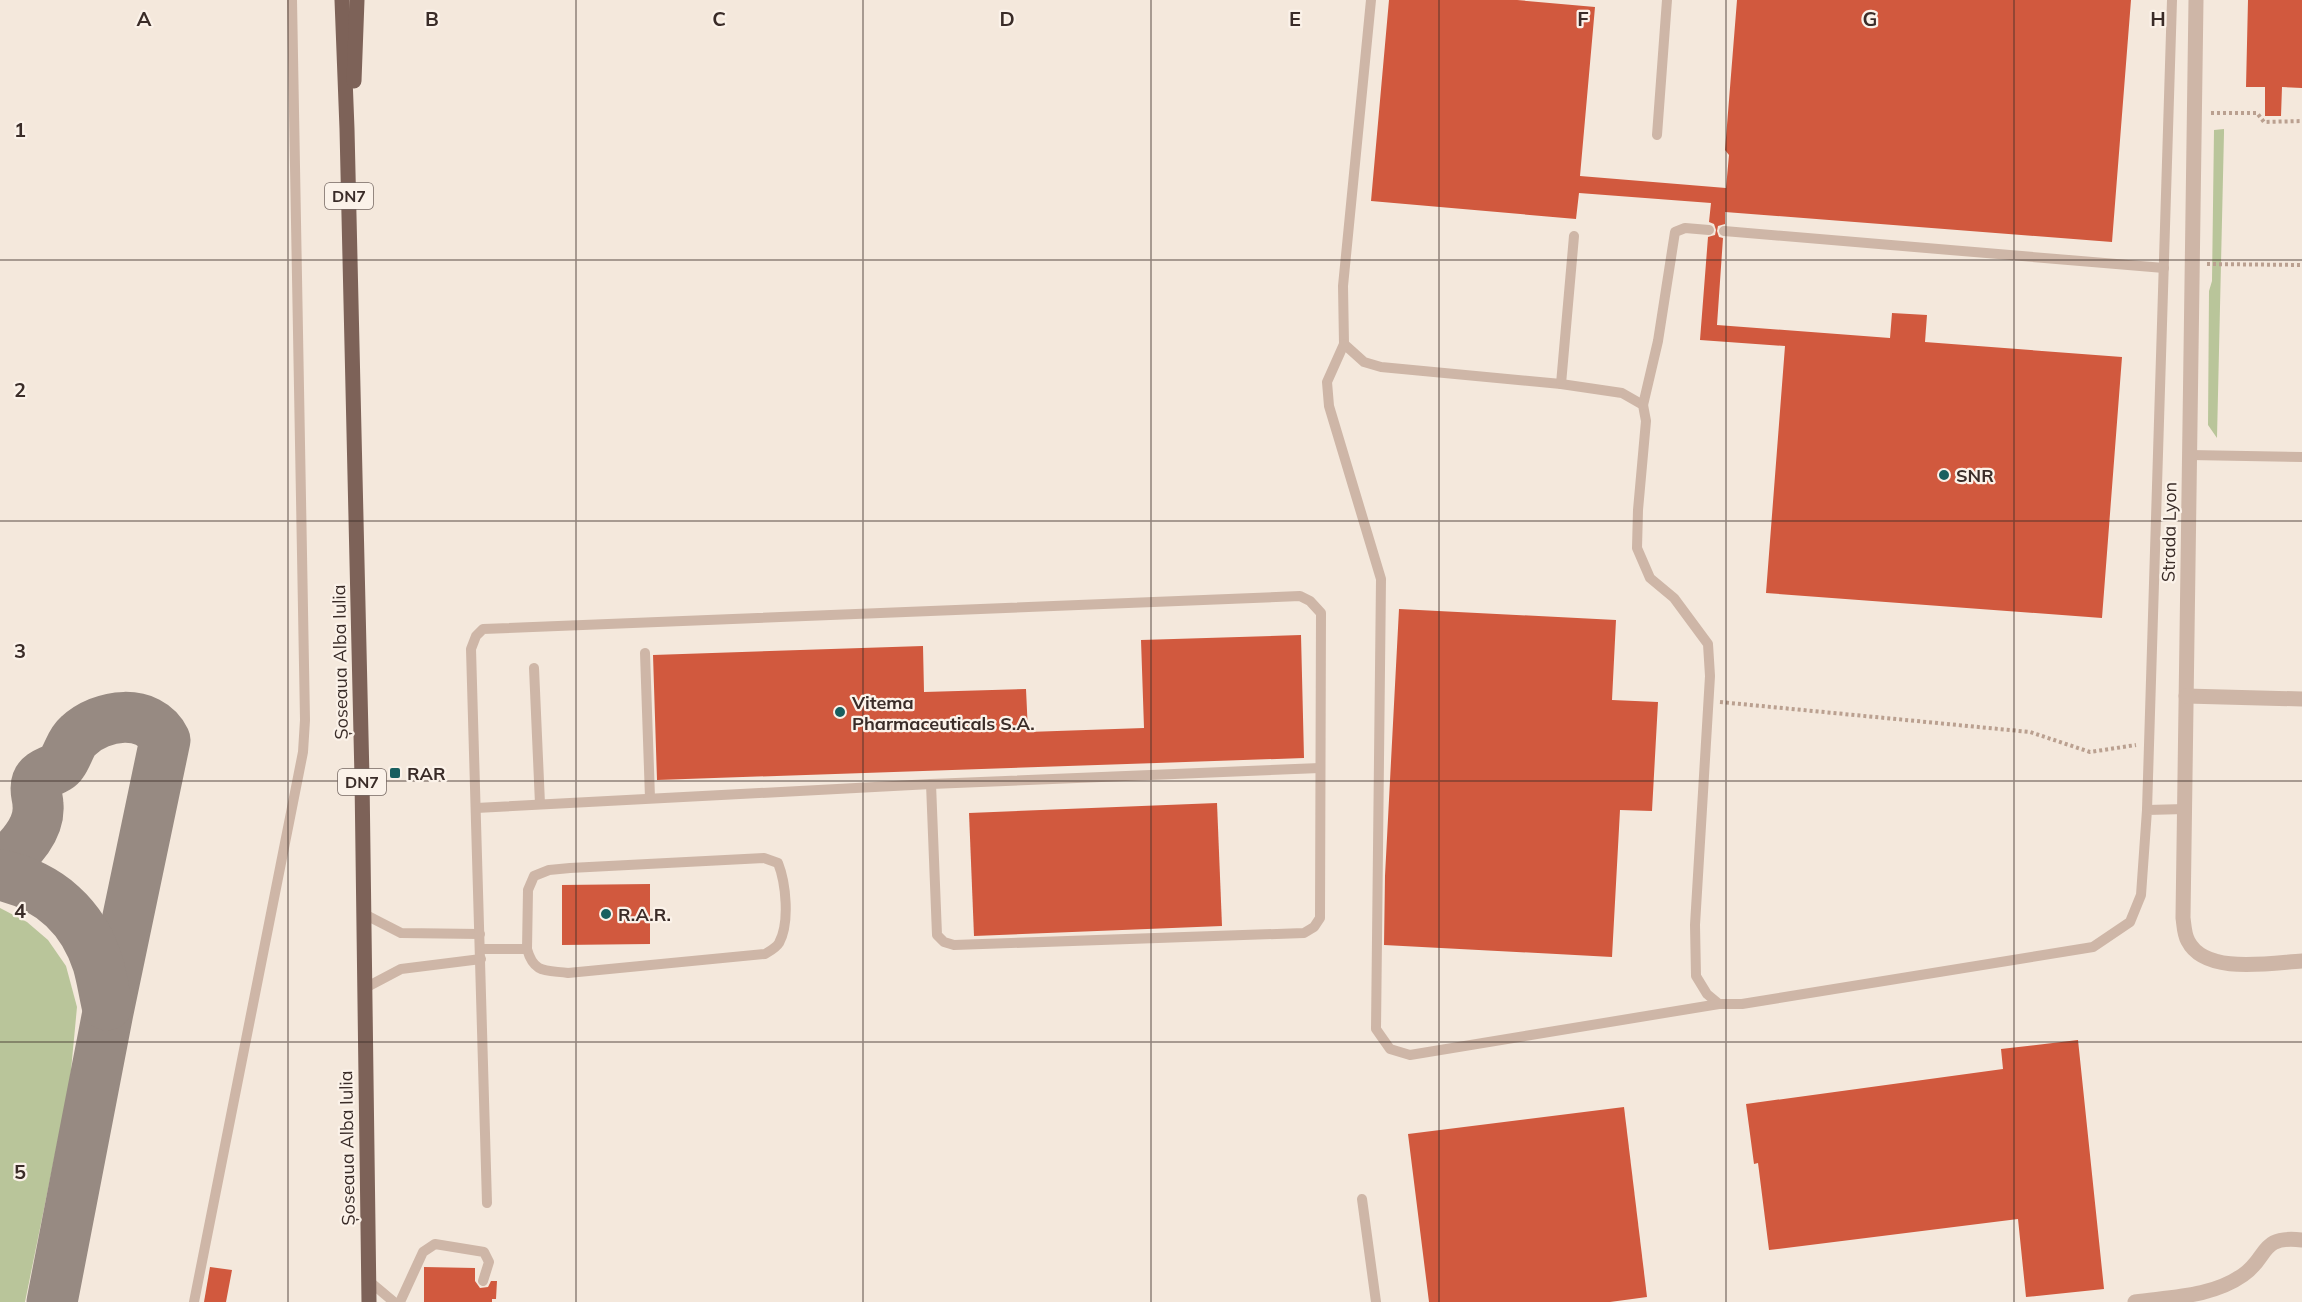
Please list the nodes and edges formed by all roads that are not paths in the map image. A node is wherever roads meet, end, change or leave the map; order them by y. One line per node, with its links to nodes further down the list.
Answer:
1 (292, 0): 42 (lane)
2 (342, 0): 8 (main road, Șoseaua Alba Iulia / DN7)
3 (357, 0): 8 (main road, Șoseaua Alba Iulia / DN7)
4 (1371, 0): 14 (lane)
5 (1667, 0): 9 (lane)
6 (2172, 0): 13 (lane)
7 (2196, 0): 17 (street, Strada Lyon)
8 (347, 129): 30 (main road, Șoseaua Alba Iulia / DN7)
9 (1657, 135)
10 (1709, 230): 16 (lane)
11 (1724, 231): 13 (lane)
12 (1574, 236): 15 (lane)
13 (2163, 268): 29 (lane)
14 (1344, 344): 15 (lane); 36 (lane)
15 (1561, 384): 16 (lane)
16 (1643, 405): 36 (lane)
17 (2190, 455): 18 (lane); 21 (street, Strada Lyon)
18 (2302, 457)
19 (645, 653): 25 (lane)
20 (534, 668): 26 (lane)
21 (2187, 696): 22 (street); 28 (street, Strada Lyon)
22 (2302, 699)
23 (1320, 768): 24 (lane); 24 (lane); 27 (lane)
24 (931, 784): 25 (lane)
25 (650, 798): 26 (lane)
26 (540, 804): 27 (lane)
27 (476, 808): 31 (lane)
28 (2185, 809): 29 (lane); 34 (street, Strada Lyon)
29 (2147, 810): 36 (lane)
30 (364, 914): 31 (lane); 35 (main road, Șoseaua Alba Iulia / DN7)
31 (480, 934): 33 (lane)
32 (527, 949): 32 (lane); 33 (lane)
33 (481, 954): 35 (lane); 38 (lane)
34 (2302, 961)
35 (365, 988): 40 (main road, Șoseaua Alba Iulia / DN7)
36 (1719, 1004)
37 (1362, 1199): 46 (lane)
38 (487, 1203)
39 (2302, 1240): 47 (street)
40 (369, 1281): 43 (main road, Șoseaua Alba Iulia / DN7); 44 (lane)
41 (483, 1281): 45 (lane)
42 (194, 1302)
43 (369, 1302)
44 (394, 1302)
45 (400, 1302)
46 (1376, 1302)
47 (2135, 1302)

